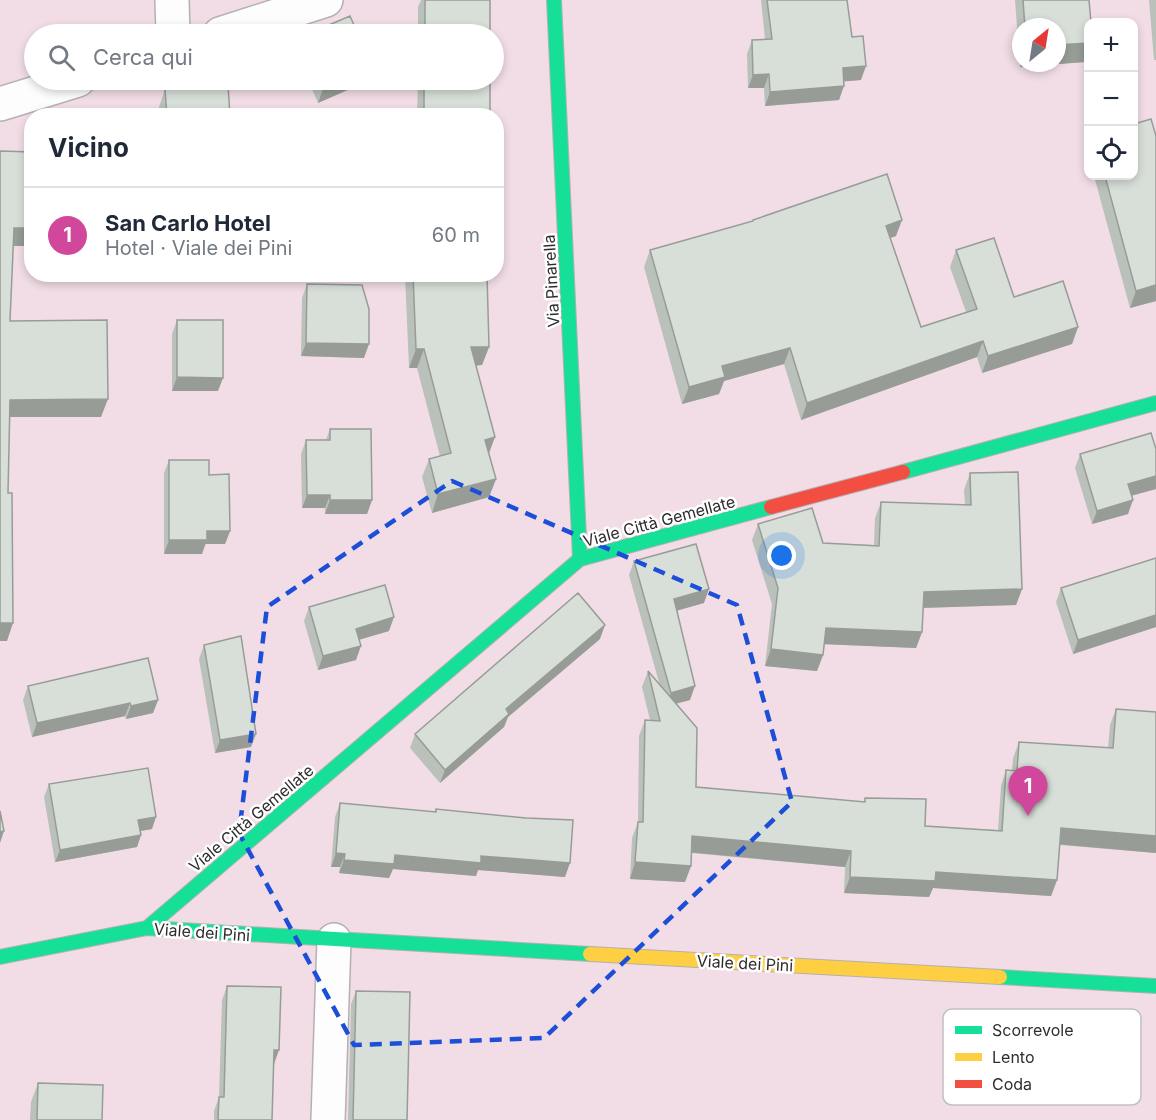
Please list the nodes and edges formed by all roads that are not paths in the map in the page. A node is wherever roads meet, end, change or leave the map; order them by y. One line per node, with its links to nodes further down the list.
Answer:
1 (172, 0): 4 (street)
2 (326, 0): 5 (street)
3 (554, 0): 9 (street, Via Pinarella)
4 (173, 24)
5 (251, 24)
6 (46, 90): 7 (street)
7 (0, 104)
8 (1156, 403): 9 (street, Viale Città Gemellate)
9 (580, 560): 10 (street, Viale Città Gemellate)
10 (147, 928): 11 (street, Viale dei Pini); 12 (street, Viale dei Pini)
11 (334, 940): 13 (street, Viale dei Pini); 14 (street)
12 (0, 957)
13 (1156, 986)
14 (328, 1120)

